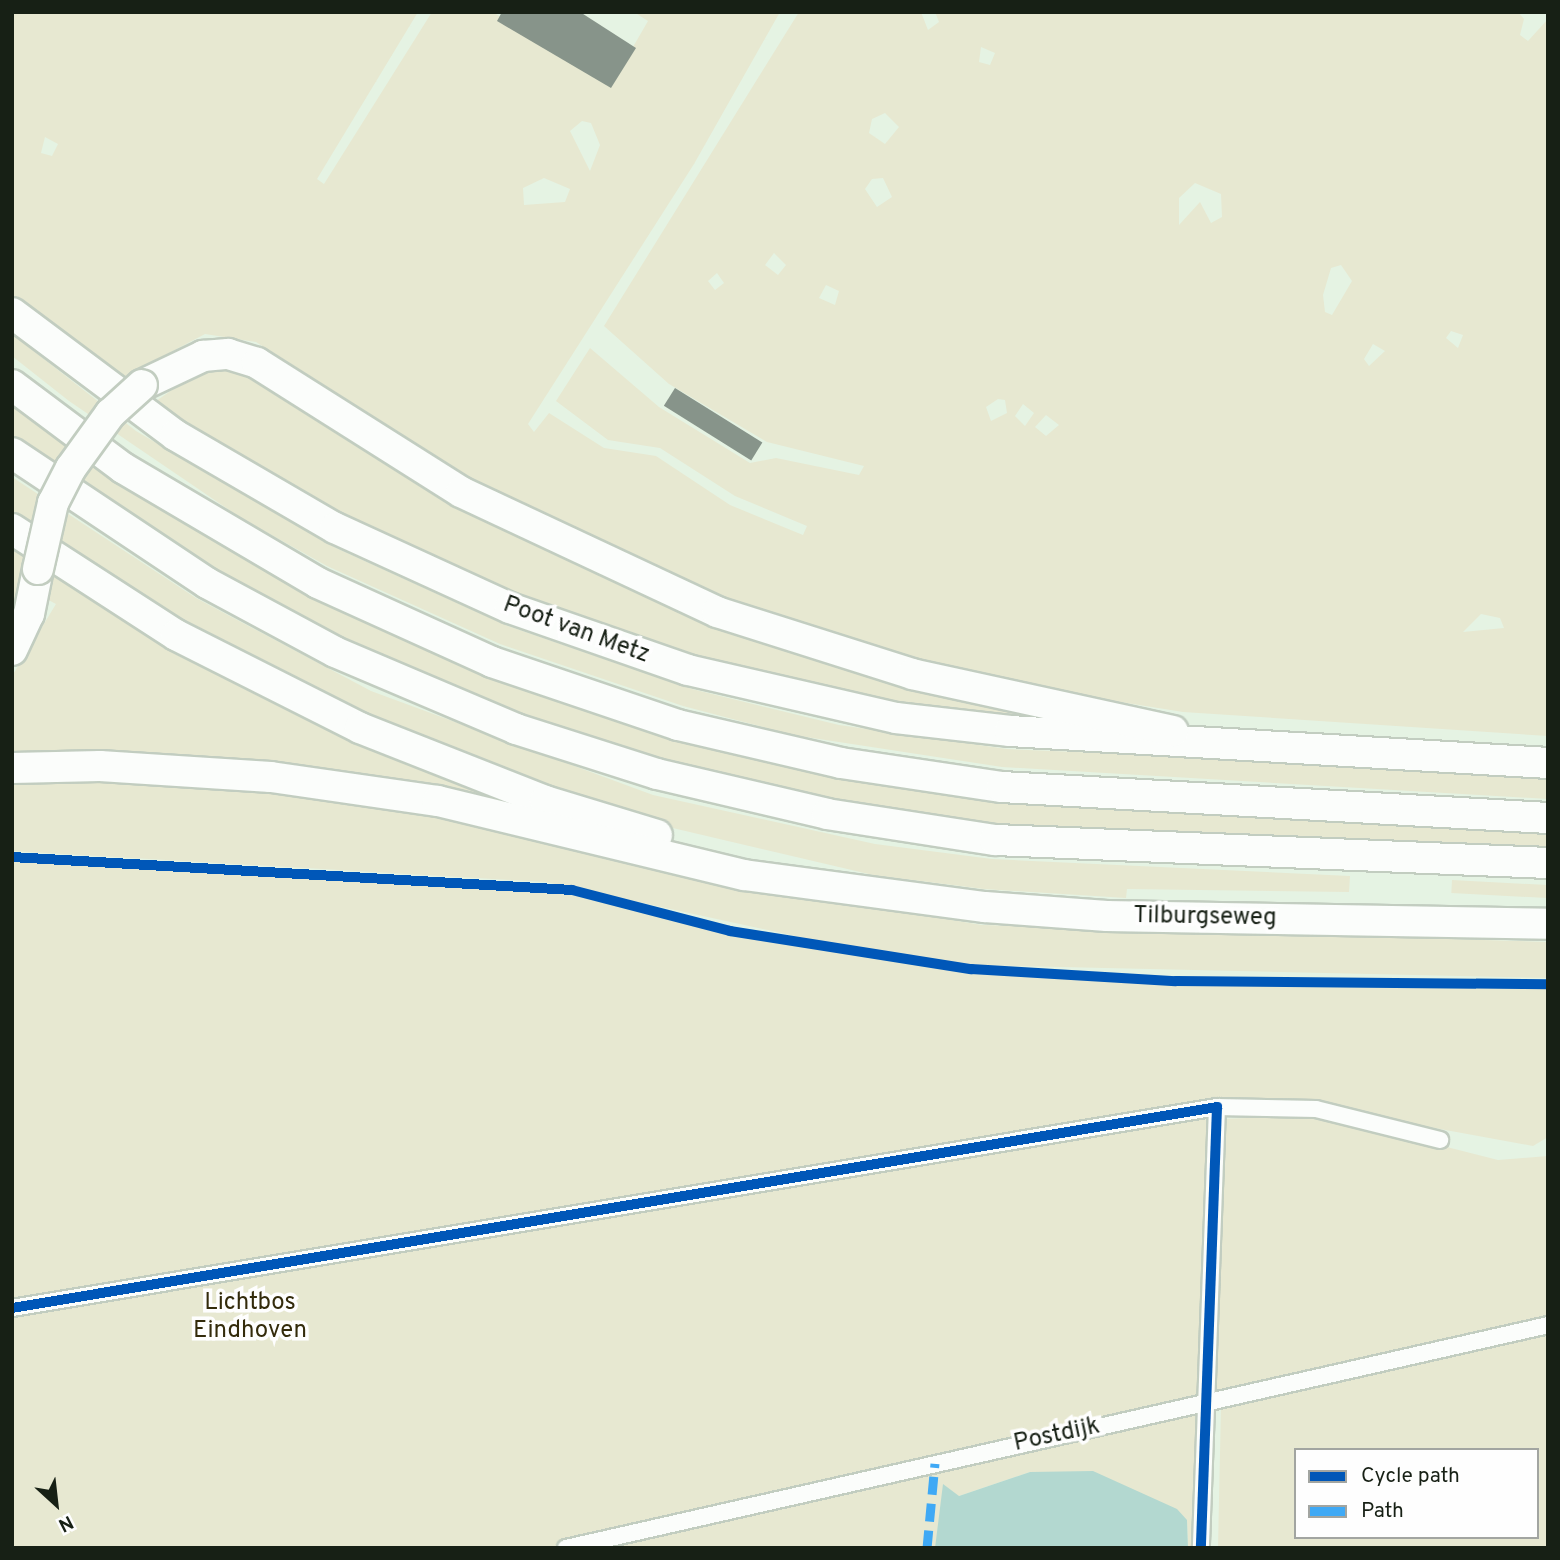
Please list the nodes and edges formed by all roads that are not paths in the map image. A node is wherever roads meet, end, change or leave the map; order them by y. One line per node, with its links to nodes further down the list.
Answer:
1 (12, 313): 6 (highway, Poot van Metz)
2 (12, 385): 9 (highway)
3 (12, 453): 10 (highway)
4 (12, 529): 11 (highway)
5 (12, 650): 6 (highway, bridge)
6 (1213, 744): 7 (highway)
7 (1548, 763)
8 (12, 768): 11 (highway)
9 (1548, 818)
10 (1548, 863)
11 (863, 890): 12 (highway, Tilburgseweg)
12 (1548, 924)
13 (1217, 1107): 14 (street); 15 (street); 17 (street)
14 (1440, 1140)
15 (12, 1308)
16 (1548, 1325): 17 (street, Postdijk)
17 (1208, 1403): 18 (street, Postdijk); 19 (street)
18 (566, 1548)
19 (1201, 1548)

